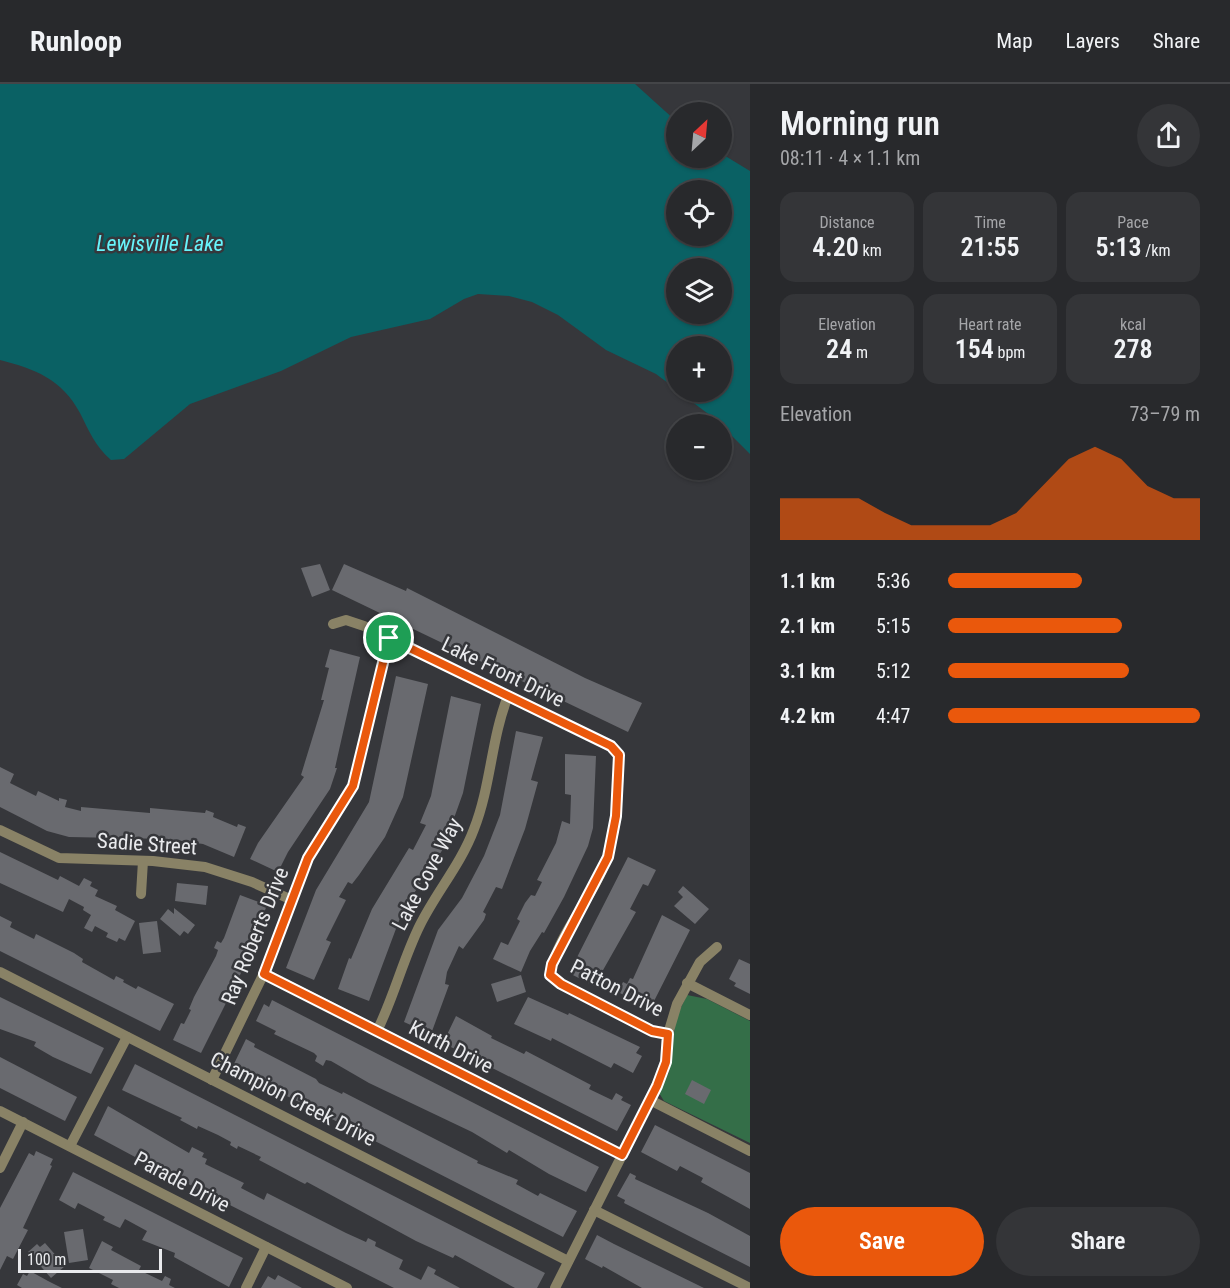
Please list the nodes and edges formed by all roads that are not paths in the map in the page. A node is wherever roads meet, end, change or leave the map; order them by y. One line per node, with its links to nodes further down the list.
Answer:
1 (333, 624): 2 (street, Lake Front Drive)
2 (389, 638): 3 (street, Lake Front Drive); 7 (street, Ray Roberts Drive)
3 (508, 696): 11 (street, Lake Front Drive); 14 (street, Lake Cove Way)
4 (0, 830): 5 (street, Sadie Street)
5 (143, 861): 6 (street); 7 (street, Sadie Street)
6 (141, 894)
7 (292, 900): 10 (street, Ray Roberts Drive)
8 (717, 947): 12 (street)
9 (0, 972): 16 (street, Champion Creek Drive)
10 (264, 974): 14 (street, Kurth Drive); 17 (street, Ray Roberts Drive)
11 (550, 975): 15 (street, Patton Drive)
12 (687, 983): 13 (street); 15 (street)
13 (750, 1015)
14 (377, 1031): 23 (street, Kurth Drive)
15 (668, 1034): 18 (street)
16 (128, 1037): 17 (street, Champion Creek Drive); 21 (street)
17 (212, 1080): 27 (street, Champion Creek Drive)
18 (650, 1100): 22 (street); 23 (street)
19 (0, 1111): 20 (street, Parade Drive)
20 (23, 1122): 21 (street, Parade Drive); 24 (street)
21 (70, 1146): 26 (street, Parade Drive)
22 (750, 1151)
23 (622, 1155): 25 (street)
24 (0, 1168)
25 (594, 1210): 27 (street); 31 (street)
26 (266, 1247): 28 (street); 29 (street, Parade Drive)
27 (568, 1261): 30 (street)
28 (246, 1288)
29 (347, 1288)
30 (555, 1288)
31 (750, 1288)

